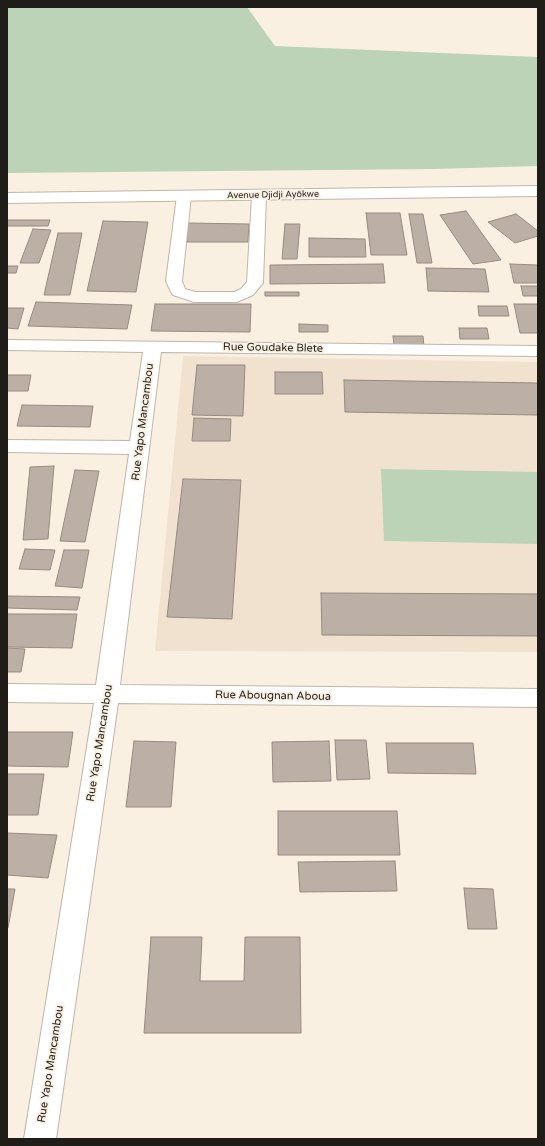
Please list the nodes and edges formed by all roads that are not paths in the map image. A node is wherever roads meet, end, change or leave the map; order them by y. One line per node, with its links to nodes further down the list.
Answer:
1 (538, 191): 3 (street, Avenue Djidji Ayökwe)
2 (184, 196): 3 (street, Avenue Djidji Ayökwe); 3 (lane); 4 (street, Avenue Djidji Ayökwe)
3 (259, 196)
4 (7, 198)
5 (7, 345): 6 (street, Rue Goudake Blete)
6 (153, 346): 7 (street, Rue Goudake Blete); 9 (street, Rue Yapo Mancambou)
7 (538, 351)
8 (7, 446): 9 (street)
9 (140, 448): 11 (street, Rue Yapo Mancambou)
10 (7, 693): 11 (street, Rue Abougnan Aboua)
11 (107, 694): 12 (street, Rue Abougnan Aboua); 13 (street, Rue Yapo Mancambou)
12 (538, 698)
13 (40, 1139)

